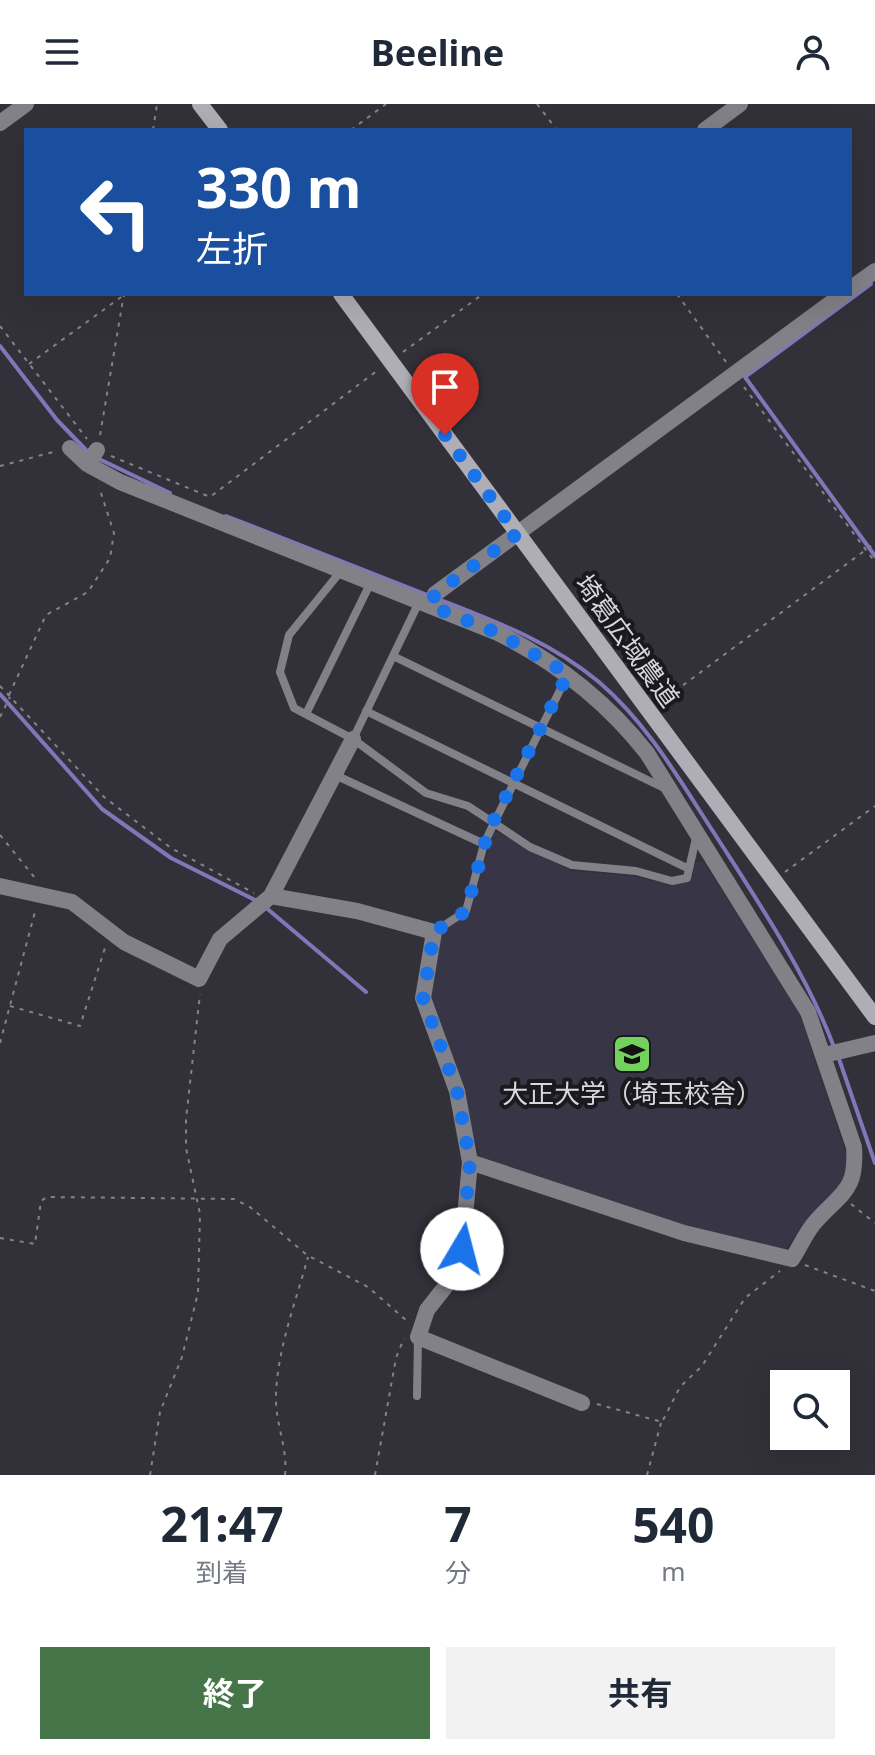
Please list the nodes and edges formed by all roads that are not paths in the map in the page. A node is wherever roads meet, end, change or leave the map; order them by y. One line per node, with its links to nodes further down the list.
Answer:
1 (26, 104): 4 (street)
2 (200, 104): 5 (street)
3 (740, 104): 6 (street)
4 (0, 123)
5 (218, 128)
6 (708, 128)
7 (875, 271): 8 (street)
8 (852, 288)
9 (342, 296): 12 (street, 埼葛広域農道)
10 (840, 296): 12 (street)
11 (70, 448): 13 (street)
12 (517, 534): 15 (street); 32 (street, 埼葛広域農道)
13 (342, 571): 14 (street); 19 (lane)
14 (371, 582): 15 (street); 19 (lane)
15 (428, 600): 16 (lane); 17 (street)
16 (393, 656): 18 (lane); 20 (lane)
17 (568, 674): 20 (lane); 24 (street)
18 (366, 711): 21 (lane); 23 (lane)
19 (306, 714): 21 (lane)
20 (541, 728): 23 (lane); 24 (lane)
21 (353, 739): 22 (street); 25 (lane)
22 (335, 775): 27 (lane); 30 (street)
23 (514, 784): 25 (lane); 28 (lane)
24 (672, 792): 26 (street)
25 (494, 823): 27 (lane); 28 (lane)
26 (697, 833): 28 (lane); 34 (street)
27 (484, 844): 31 (lane)
28 (689, 869)
29 (0, 886): 30 (street)
30 (265, 902): 31 (street)
31 (434, 932): 35 (street)
32 (875, 1017)
33 (875, 1043): 34 (street)
34 (824, 1055): 35 (street)
35 (470, 1162): 36 (street)
36 (414, 1327): 37 (lane); 38 (street)
37 (417, 1396)
38 (582, 1403)

